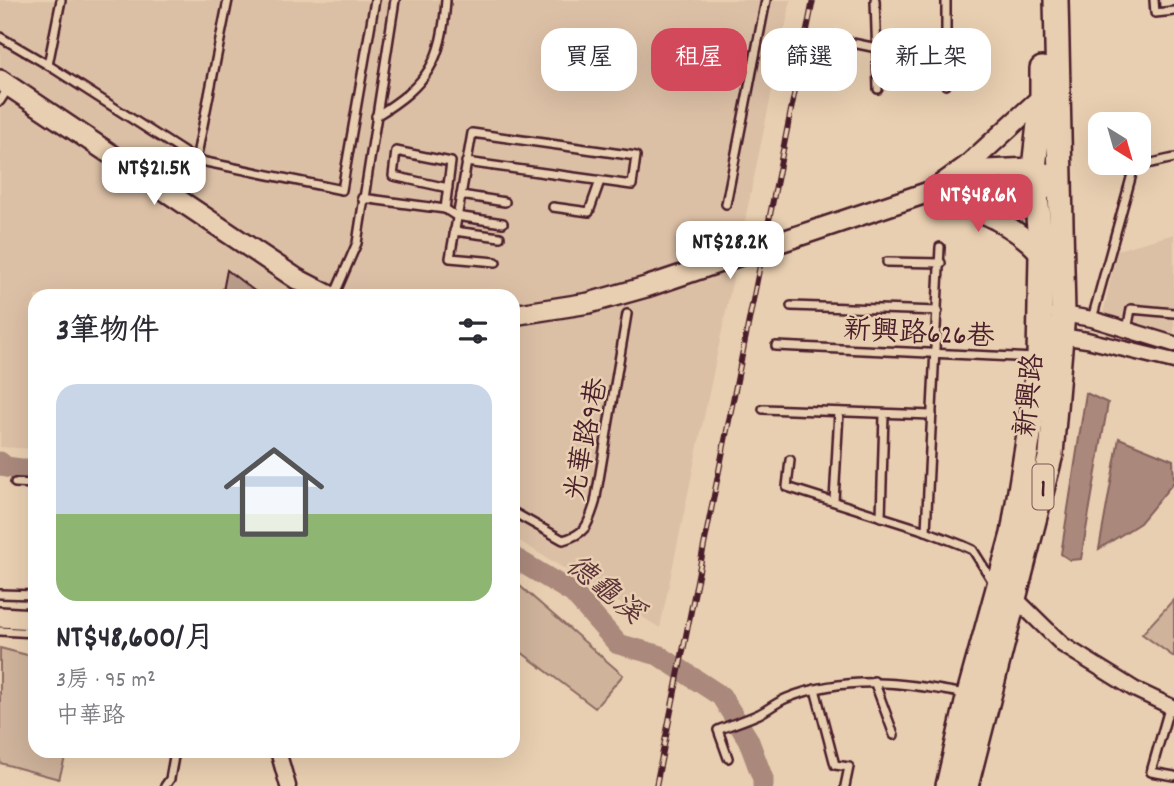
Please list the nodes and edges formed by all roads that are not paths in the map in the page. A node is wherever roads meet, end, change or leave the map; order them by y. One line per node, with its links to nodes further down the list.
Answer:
1 (61, 0): 16 (lane)
2 (228, 0): 21 (lane)
3 (375, 0): 21 (lane)
4 (395, 0): 19 (lane)
5 (446, 0): 19 (lane)
6 (766, 0): 32 (lane)
7 (876, 0): 13 (lane)
8 (946, 0): 14 (lane)
9 (1043, 0): 18 (main road, 新興路 / 1)
10 (1056, 0): 24 (main road, 新興路 / 1)
11 (1154, 0): 12 (lane)
12 (1174, 11)
13 (877, 28)
14 (946, 28)
15 (0, 37): 16 (lane)
16 (48, 65): 21 (lane)
17 (3, 89): 44 (street)
18 (1042, 97): 23 (main road, 新興路 / 1); 27 (street)
19 (376, 116): 30 (lane)
20 (1174, 158): 51 (lane)
21 (195, 160)
22 (466, 162): 25 (lane); 25 (lane); 28 (lane)
23 (1034, 168): 24 (street); 27 (street); 29 (main road, 新興路 / 1)
24 (1059, 180): 29 (street); 53 (main road, 新興路 / 1)
25 (600, 181): 33 (lane)
26 (448, 188): 26 (lane); 34 (lane)
27 (932, 191): 29 (street); 40 (street); 49 (street, bridge)
28 (461, 195): 31 (lane); 35 (lane)
29 (1035, 195): 40 (main road, 新興路 / 1)
30 (362, 198): 34 (lane); 45 (lane)
31 (505, 202)
32 (726, 204)
33 (553, 207)
34 (445, 209): 35 (lane)
35 (456, 216): 36 (lane); 37 (lane)
36 (503, 223)
37 (454, 231): 38 (lane); 41 (lane)
38 (500, 237)
39 (940, 247): 43 (lane)
40 (1041, 254): 52 (main road, 新興路 / 1)
41 (496, 262)
42 (887, 262): 43 (lane)
43 (941, 263): 47 (lane)
44 (318, 289)
45 (335, 289)
46 (791, 306): 47 (lane)
47 (938, 311): 57 (lane)
48 (1174, 313): 54 (lane)
49 (520, 314)
50 (627, 314): 68 (lane, 光華路9巷)
51 (1092, 319): 53 (street); 54 (street)
52 (1039, 322): 53 (street); 53 (street); 58 (main road, 新興路 / 1)
53 (1063, 325): 58 (main road, 新興路 / 1); 59 (street)
54 (1127, 330): 55 (street)
55 (1174, 344)
56 (776, 346): 57 (lane, 新興路626巷)
57 (935, 353): 58 (lane, 新興路626巷); 63 (lane)
58 (1050, 359): 73 (main road, 新興路 / 1)
59 (1174, 361)
60 (763, 410): 61 (lane)
61 (839, 412): 62 (lane); 67 (lane)
62 (884, 415): 63 (lane); 69 (lane)
63 (932, 415): 70 (lane)
64 (790, 460): 67 (lane)
65 (15, 483): 66 (lane)
66 (28, 484)
67 (834, 501): 69 (lane)
68 (520, 516)
69 (881, 517): 70 (lane)
70 (926, 531): 73 (lane)
71 (0, 594): 72 (lane)
72 (28, 595)
73 (1007, 595): 82 (main road, 新興路 / 1); 83 (street); 93 (main road, 新興路 / 1)
74 (0, 608): 75 (street)
75 (28, 608)
76 (0, 617): 77 (street)
77 (28, 618)
78 (0, 631): 79 (lane)
79 (28, 633)
80 (874, 681): 81 (lane); 82 (lane); 84 (lane)
81 (815, 689): 87 (lane); 91 (lane)
82 (969, 694): 92 (main road, 新興路 / 1)
83 (1172, 705): 88 (lane)
84 (894, 736)
85 (174, 758): 89 (lane)
86 (281, 758): 90 (street)
87 (728, 758)
88 (1174, 776)
89 (164, 786)
90 (288, 786)
91 (845, 786)
92 (948, 786)
93 (966, 786)

